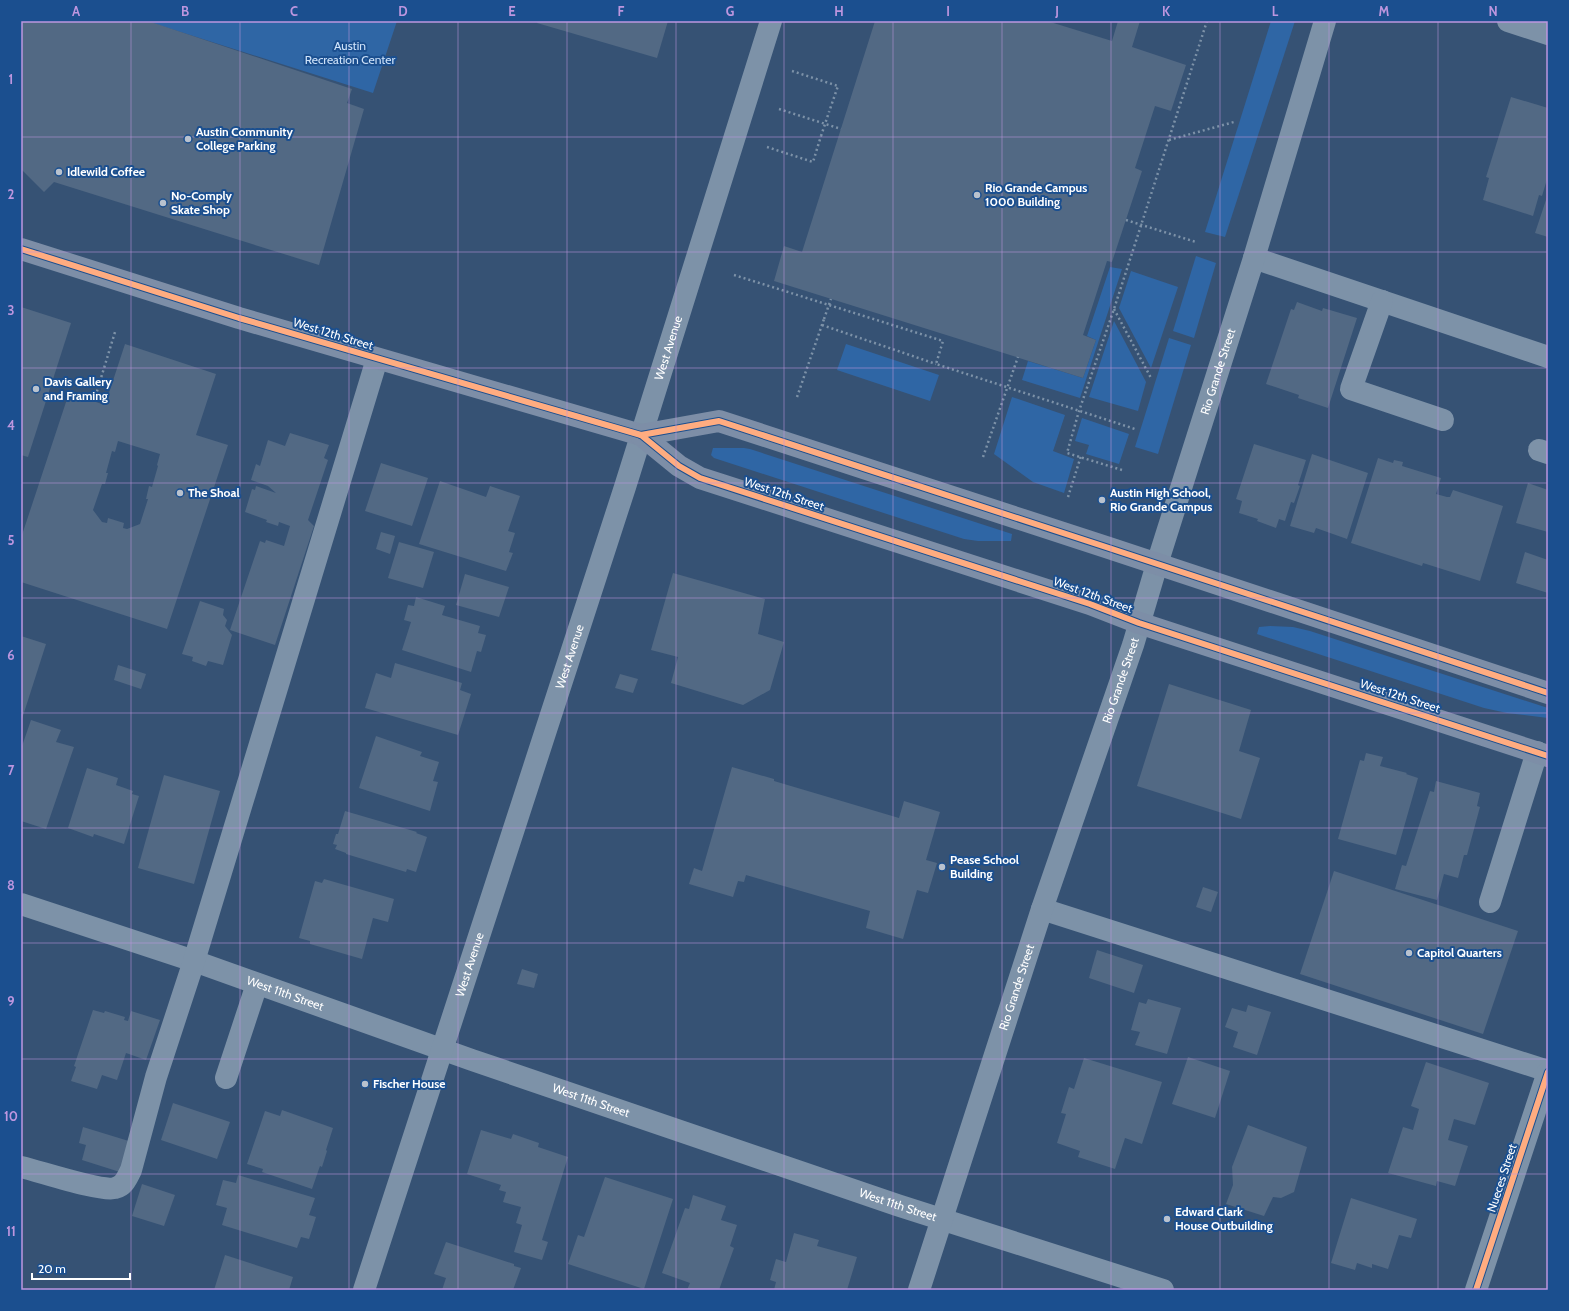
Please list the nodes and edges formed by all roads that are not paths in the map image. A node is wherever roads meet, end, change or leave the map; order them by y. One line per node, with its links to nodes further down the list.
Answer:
1 (771, 21): 11 (street, West Avenue)
2 (1325, 21): 6 (street, Rio Grande Street)
3 (1508, 21): 4 (street)
4 (1548, 34)
5 (21, 249): 9 (main road, West 12th Street)
6 (1254, 258): 7 (street); 12 (street, Rio Grande Street)
7 (1382, 301): 8 (street); 10 (street)
8 (1548, 357)
9 (377, 359): 11 (main road, West 12th Street); 19 (street)
10 (1443, 420)
11 (641, 435): 12 (main road, West 12th Street); 13 (main road, West 12th Street); 21 (street, West Avenue)
12 (1157, 564): 13 (street, Rio Grande Street); 14 (main road, West 12th Street)
13 (1139, 623): 15 (main road, West 12th Street); 18 (street, Rio Grande Street)
14 (1548, 693)
15 (1543, 754): 16 (street)
16 (1490, 902)
17 (21, 904): 19 (street, West 11th Street)
18 (1042, 909): 22 (street); 25 (street, Rio Grande Street)
19 (194, 961): 20 (street, West 11th Street); 24 (street)
20 (257, 984): 21 (street, West 11th Street); 23 (street)
21 (441, 1049): 25 (street, West 11th Street); 26 (street, West Avenue)
22 (1548, 1071): 29 (street, Nueces Street)
23 (226, 1078)
24 (21, 1167)
25 (942, 1219): 27 (street, Rio Grande Street); 28 (street, West 11th Street)
26 (364, 1290)
27 (919, 1290)
28 (1163, 1290)
29 (1476, 1290)

